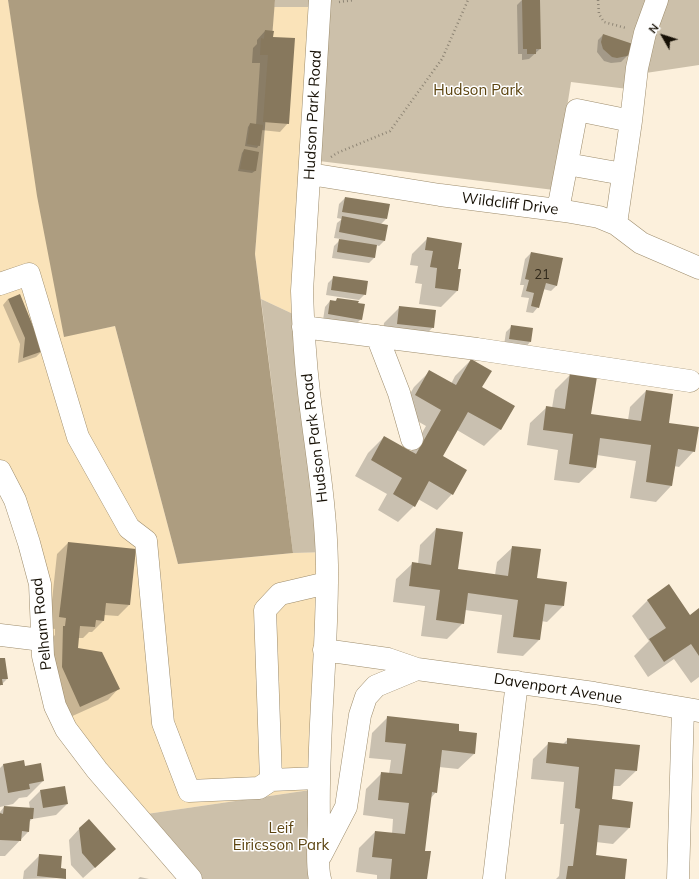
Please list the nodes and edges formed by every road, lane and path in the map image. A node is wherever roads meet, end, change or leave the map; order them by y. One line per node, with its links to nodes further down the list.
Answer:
1 (354, 0): 5 (path)
2 (468, 0): 8 (path)
3 (598, 0): 6 (path)
4 (657, 0): 6 (street)
5 (329, 1): 10 (street, Hudson Park Road)
6 (645, 33): 7 (street)
7 (631, 121): 9 (street); 11 (street)
8 (330, 158)
9 (567, 164): 11 (street); 12 (street)
10 (310, 174): 12 (street, Wildcliff Drive); 16 (street, Hudson Park Road)
11 (624, 174): 13 (street)
12 (558, 210): 13 (street, Wildcliff Drive)
13 (616, 224): 14 (street, Wildcliff Drive)
14 (699, 268)
15 (0, 284): 29 (street)
16 (303, 328): 17 (street); 21 (street, Hudson Park Road)
17 (377, 336): 18 (street); 19 (street)
18 (690, 381)
19 (412, 439)
20 (0, 471): 23 (street, Pelham Road)
21 (327, 583): 24 (street, Hudson Park Road); 29 (street)
22 (0, 635): 23 (street)
23 (42, 640): 32 (street, Pelham Road)
24 (324, 650): 25 (street, Davenport Avenue); 28 (street, Hudson Park Road)
25 (417, 669): 26 (street, Davenport Avenue); 30 (street, Davenport Avenue)
26 (517, 682): 27 (street, Davenport Avenue); 31 (street)
27 (691, 710): 33 (street)
28 (318, 778): 29 (street); 30 (street, Hudson Park Road)
29 (270, 780)
30 (319, 873)
31 (494, 878)
32 (191, 879)
33 (678, 879)

